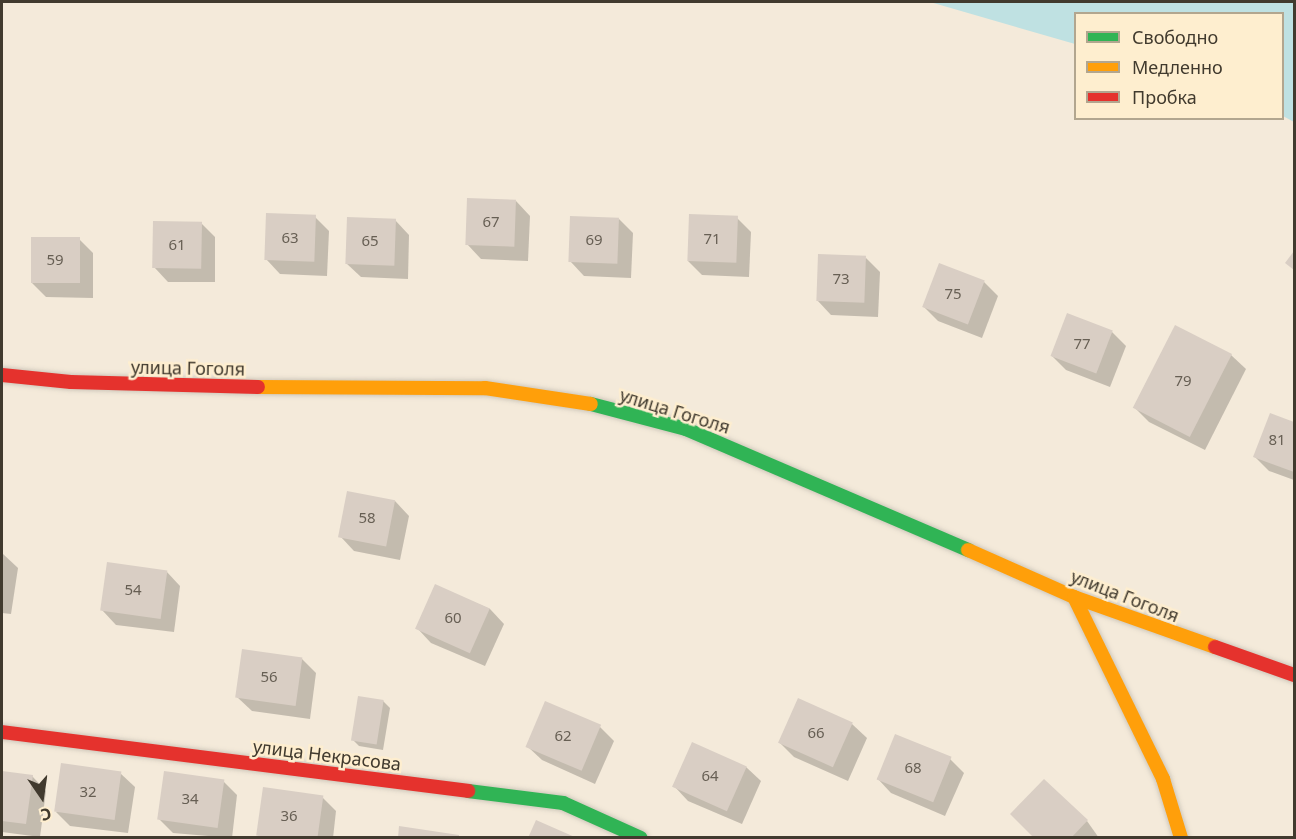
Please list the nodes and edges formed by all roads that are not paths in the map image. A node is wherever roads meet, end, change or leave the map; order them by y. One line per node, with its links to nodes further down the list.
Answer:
1 (2, 375): 2 (street, улица Гоголя)
2 (1074, 597): 3 (street, улица Гоголя); 6 (street)
3 (1294, 675)
4 (2, 732): 5 (street, улица Некрасова)
5 (641, 837)
6 (1181, 837)

